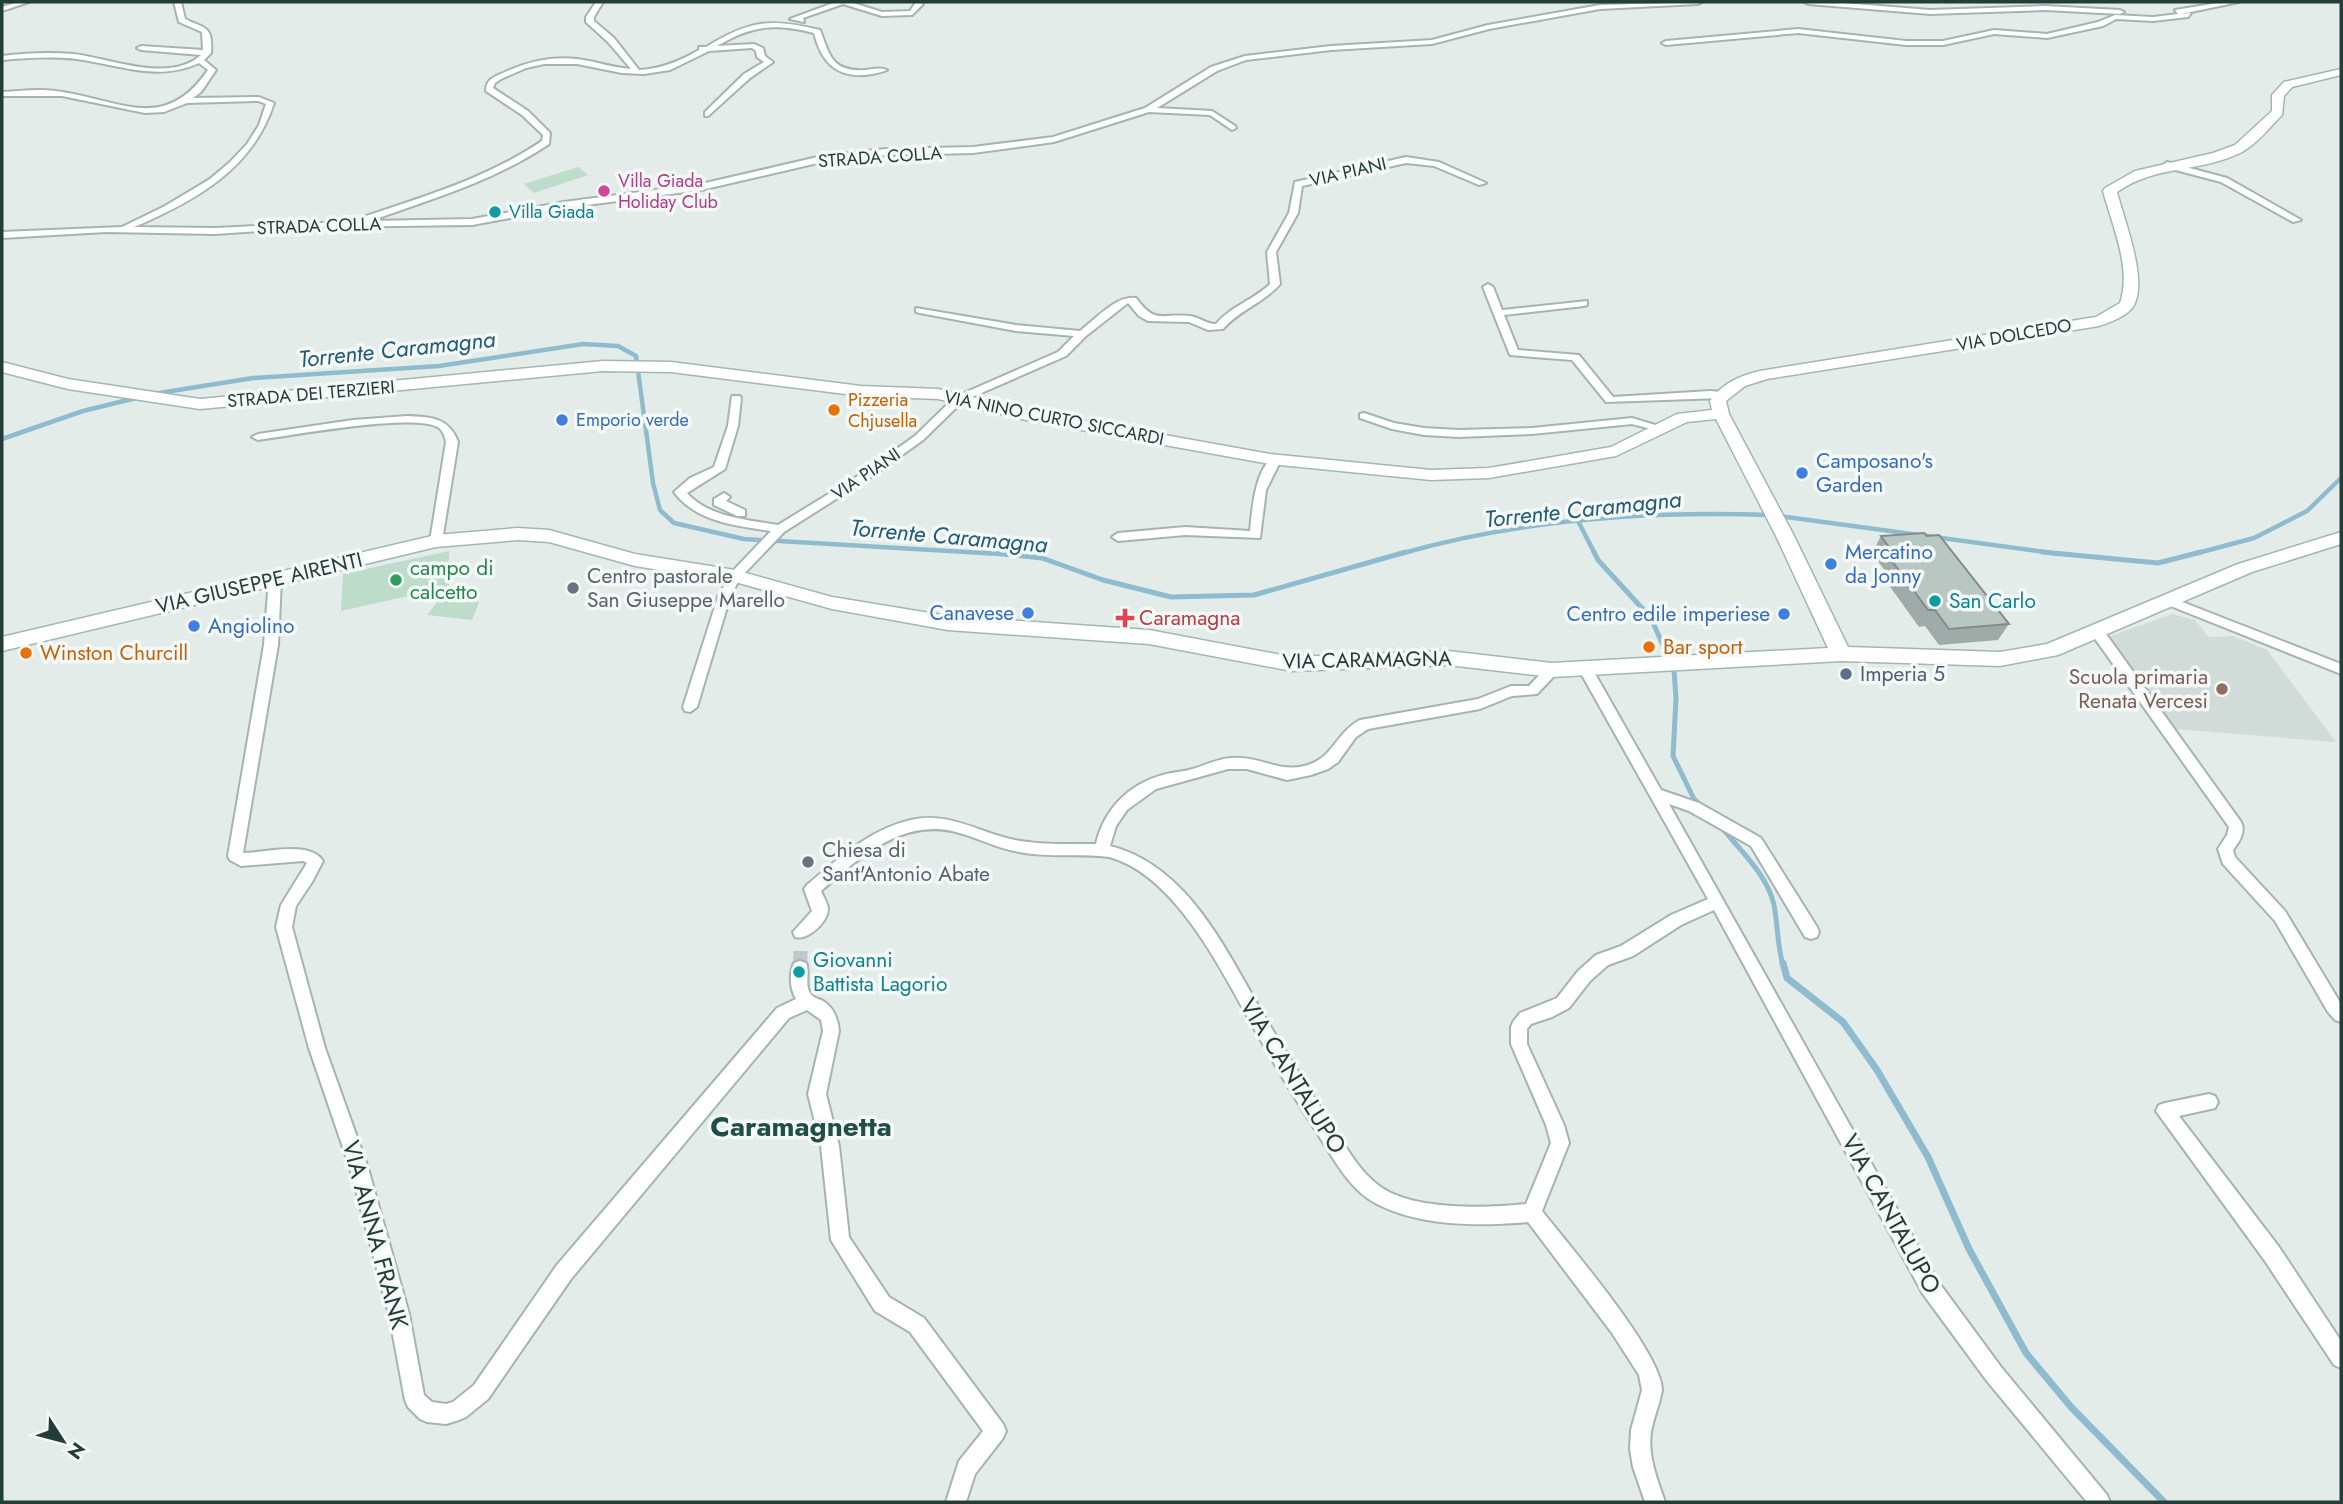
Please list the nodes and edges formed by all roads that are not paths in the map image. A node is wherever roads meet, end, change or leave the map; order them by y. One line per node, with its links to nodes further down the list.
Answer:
1 (25, 2): 9 (street)
2 (177, 2): 15 (street)
3 (599, 2): 19 (street)
4 (843, 2): 8 (street); 11 (street)
5 (1698, 2): 23 (street, STRADA COLLA)
6 (1808, 2): 10 (street)
7 (2235, 2): 10 (street)
8 (919, 4)
9 (2, 9)
10 (2184, 12): 12 (street)
11 (801, 20)
12 (1666, 43)
13 (141, 48): 15 (street)
14 (701, 49): 18 (street); 19 (street); 24 (street)
15 (207, 53): 17 (street)
16 (2, 58): 17 (street)
17 (200, 60): 22 (street)
18 (883, 70)
19 (637, 72): 29 (street)
20 (2341, 72): 26 (main road, VIA DOLCEDO)
21 (2, 94): 22 (street)
22 (190, 101): 30 (street)
23 (1148, 110): 25 (street); 29 (street, STRADA COLLA)
24 (708, 114)
25 (1232, 128)
26 (2167, 165): 28 (street); 39 (main road, VIA DOLCEDO)
27 (1482, 183): 36 (street, VIA PIANI)
28 (2296, 220)
29 (355, 223): 30 (street, STRADA COLLA)
30 (120, 229): 31 (street, STRADA COLLA)
31 (2, 235)
32 (1488, 286): 35 (street)
33 (1584, 303): 35 (street)
34 (920, 310): 36 (street)
35 (1499, 313): 39 (street)
36 (1082, 334): 41 (street, VIA PIANI)
37 (623, 365): 38 (main road, STRADA DEI TERZIERI); 41 (main road, VIA NINO CURTO SICCARDI)
38 (2, 368)
39 (1722, 396): 42 (main road)
40 (736, 398): 48 (street)
41 (959, 399): 46 (main road, VIA NINO CURTO SICCARDI); 48 (street, VIA PIANI)
42 (1721, 414): 44 (main road, VIA NINO CURTO SICCARDI); 58 (main road)
43 (1364, 416): 44 (street)
44 (1659, 428): 46 (main road, VIA NINO CURTO SICCARDI)
45 (258, 437): 52 (street)
46 (1275, 460): 50 (street)
47 (724, 497): 48 (street)
48 (784, 526): 53 (street, VIA PIANI)
49 (518, 534): 52 (main road, VIA GIUSEPPE AIRENTI); 53 (main road, VIA CARAMAGNA)
50 (1118, 537)
51 (2341, 538): 55 (main road, VIA CARAMAGNA)
52 (436, 541): 54 (main road, VIA GIUSEPPE AIRENTI)
53 (735, 576): 61 (main road, VIA CARAMAGNA); 62 (street)
54 (275, 579): 57 (main road, VIA GIUSEPPE AIRENTI); 69 (street, VIA ANNA FRANK)
55 (2167, 600): 56 (main road, VIA CARAMAGNA); 60 (street)
56 (2096, 630): 58 (main road, VIA CARAMAGNA); 70 (street)
57 (2, 644)
58 (1841, 654): 59 (main road, VIA CARAMAGNA)
59 (1585, 668): 61 (main road, VIA CARAMAGNA); 63 (street, VIA CANTALUPO)
60 (2341, 669)
61 (1552, 670): 64 (street)
62 (690, 707)
63 (1654, 793): 65 (street, VIA CANTALUPO); 66 (street)
64 (1102, 849): 67 (street); 72 (street, VIA CANTALUPO)
65 (1717, 902): 72 (street); 76 (street, VIA CANTALUPO)
66 (1811, 932)
67 (801, 939)
68 (800, 968): 69 (street)
69 (807, 1002): 74 (street)
70 (2341, 1015)
71 (2209, 1102): 73 (street)
72 (1532, 1213): 75 (street)
73 (2341, 1358)
74 (956, 1502)
75 (1655, 1502)
76 (2100, 1502)

